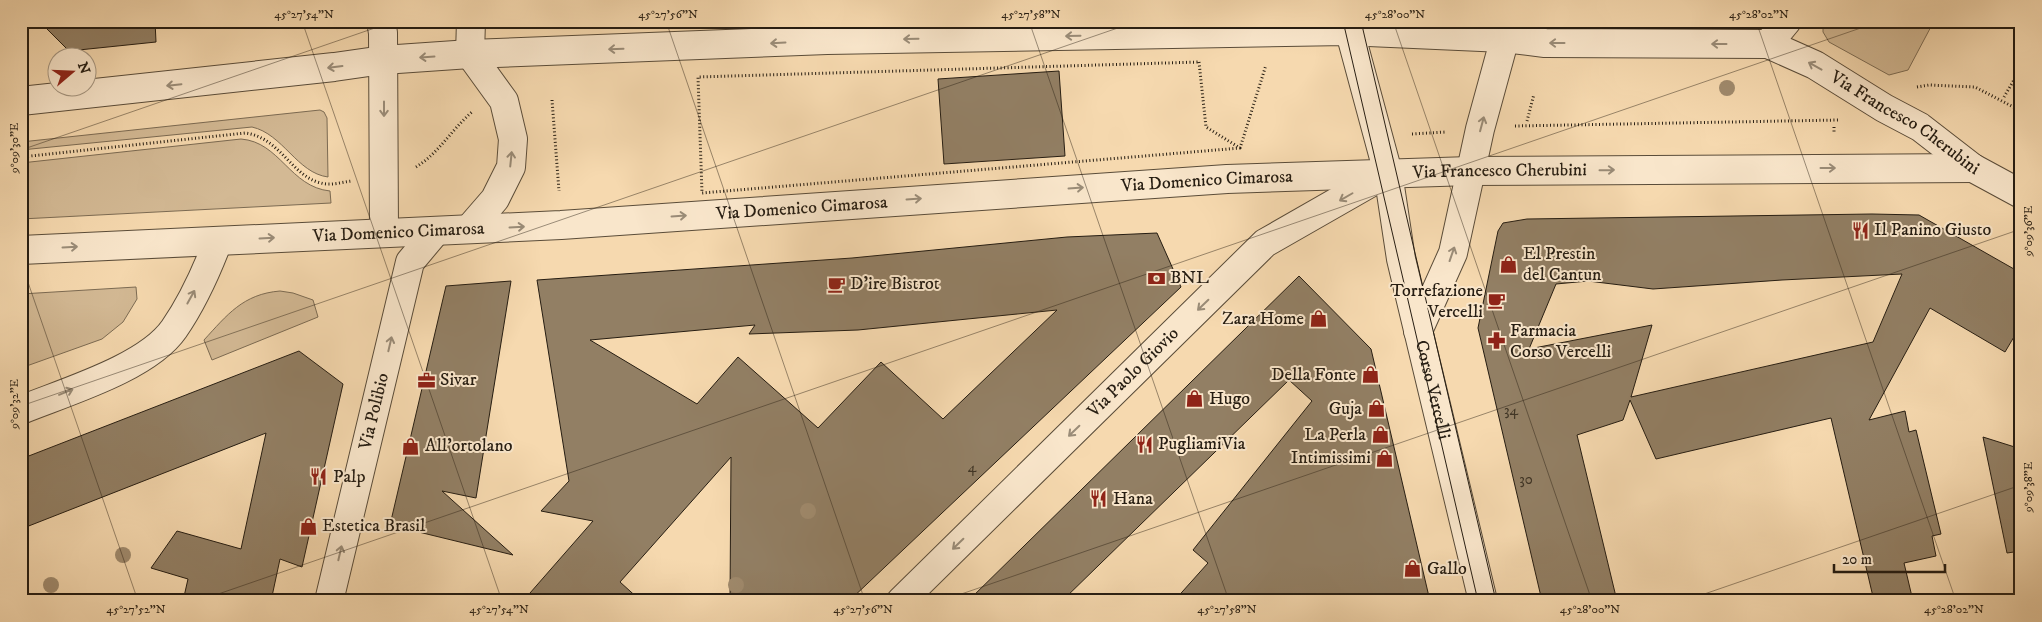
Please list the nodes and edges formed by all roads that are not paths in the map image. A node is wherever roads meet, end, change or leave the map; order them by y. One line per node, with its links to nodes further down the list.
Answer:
1 (381, 21): 9 (street)
2 (471, 21): 8 (street)
3 (1787, 21): 7 (street)
4 (1345, 25): 5 (street, Via Francesco Cherubini); 6 (street, one-way to 6); 13 (street, Corso Vercelli)
5 (1507, 30): 7 (street, Via Francesco Cherubini, one-way to 5); 12 (street, one-way to 5)
6 (827, 31): 8 (street, one-way to 8)
7 (1768, 44): 11 (street, Via Francesco Cherubini, one-way to 7)
8 (470, 54): 9 (street, one-way to 9); 15 (street, one-way to 8)
9 (384, 60): 10 (street, one-way to 10); 17 (street, one-way to 17)
10 (21, 101)
11 (1973, 168): 12 (street, Via Francesco Cherubini, one-way to 11); 14 (street)
12 (1470, 171): 13 (street, Via Francesco Cherubini); 20 (street, one-way to 12)
13 (1388, 173): 15 (street, Via Domenico Cimarosa, one-way to 13); 20 (street, Corso Vercelli); 23 (street, Via Paolo Giovio, one-way to 23)
14 (2021, 194)
15 (469, 229): 16 (street, Via Domenico Cimarosa)
16 (436, 231): 17 (street, Via Domenico Cimarosa); 22 (street, Via Polibio, one-way to 16)
17 (384, 234): 18 (street, Via Domenico Cimarosa, one-way to 17)
18 (218, 241): 19 (street, Via Domenico Cimarosa, one-way to 18); 21 (street, one-way to 18)
19 (21, 250)
20 (1418, 330): 24 (street, Corso Vercelli)
21 (21, 410)
22 (329, 601)
23 (900, 601)
24 (1483, 601)

